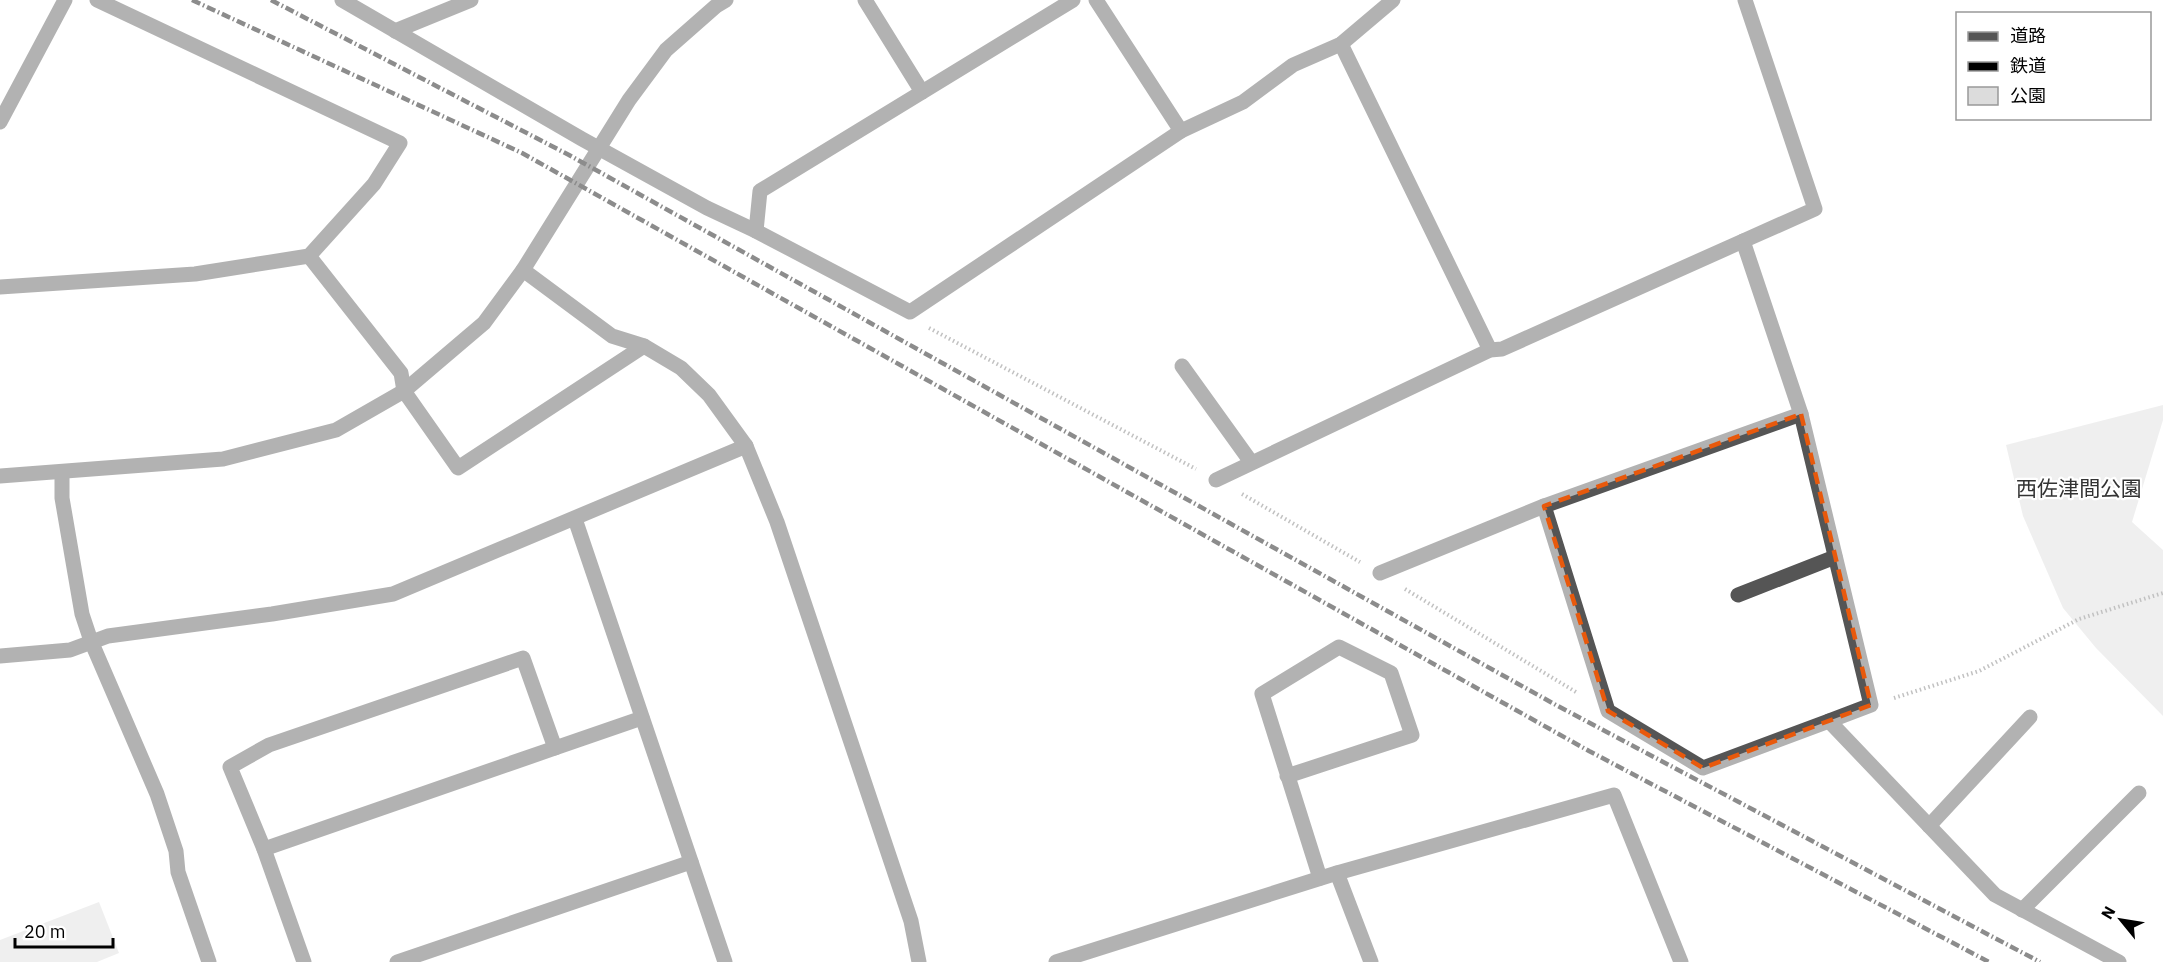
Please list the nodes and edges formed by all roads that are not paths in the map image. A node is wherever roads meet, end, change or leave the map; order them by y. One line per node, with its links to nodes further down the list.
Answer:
1 (65, 0): 14 (street)
2 (97, 0): 19 (street)
3 (342, 0): 11 (street)
4 (471, 0): 11 (street)
5 (865, 0): 13 (street)
6 (1072, 0): 13 (street)
7 (1096, 0): 15 (street)
8 (1393, 0): 12 (street)
9 (1745, 0): 18 (street)
10 (718, 2): 16 (street)
11 (395, 31): 16 (street)
12 (1341, 44): 15 (street); 23 (street)
13 (922, 92): 17 (street)
14 (0, 122)
15 (1181, 131): 17 (street)
16 (600, 148): 17 (street); 20 (street)
17 (756, 231)
18 (1743, 241): 23 (street); 26 (street)
19 (309, 256): 21 (street); 25 (street)
20 (523, 270): 22 (street); 25 (street)
21 (0, 287)
22 (644, 346): 25 (street); 27 (street)
23 (1490, 350): 28 (street)
24 (1182, 366): 28 (street)
25 (404, 391): 29 (street)
26 (1800, 414): 32 (street); 34 (street)
27 (746, 446): 33 (street); 55 (street)
28 (1251, 462): 31 (street)
29 (62, 473): 30 (street); 37 (street)
30 (0, 476)
31 (1216, 480)
32 (1544, 506): 35 (street); 41 (street)
33 (575, 519): 37 (street); 40 (street)
34 (1835, 557): 36 (street); 41 (street)
35 (1380, 573)
36 (1738, 595)
37 (91, 641): 38 (street); 51 (street)
38 (0, 656)
39 (2030, 717): 45 (street)
40 (642, 718): 42 (street); 47 (street)
41 (1829, 721): 45 (street)
42 (555, 748): 46 (street); 46 (street)
43 (1287, 776): 43 (street); 49 (street)
44 (2139, 793): 50 (street)
45 (1929, 826): 50 (street)
46 (264, 849): 52 (street)
47 (691, 862): 53 (street); 54 (street)
48 (1337, 873): 49 (street); 57 (street); 58 (street)
49 (1320, 878): 56 (street)
50 (2022, 910): 59 (street)
51 (208, 962)
52 (304, 962)
53 (397, 962)
54 (725, 962)
55 (919, 962)
56 (1056, 962)
57 (1371, 962)
58 (1682, 962)
59 (2118, 962)

